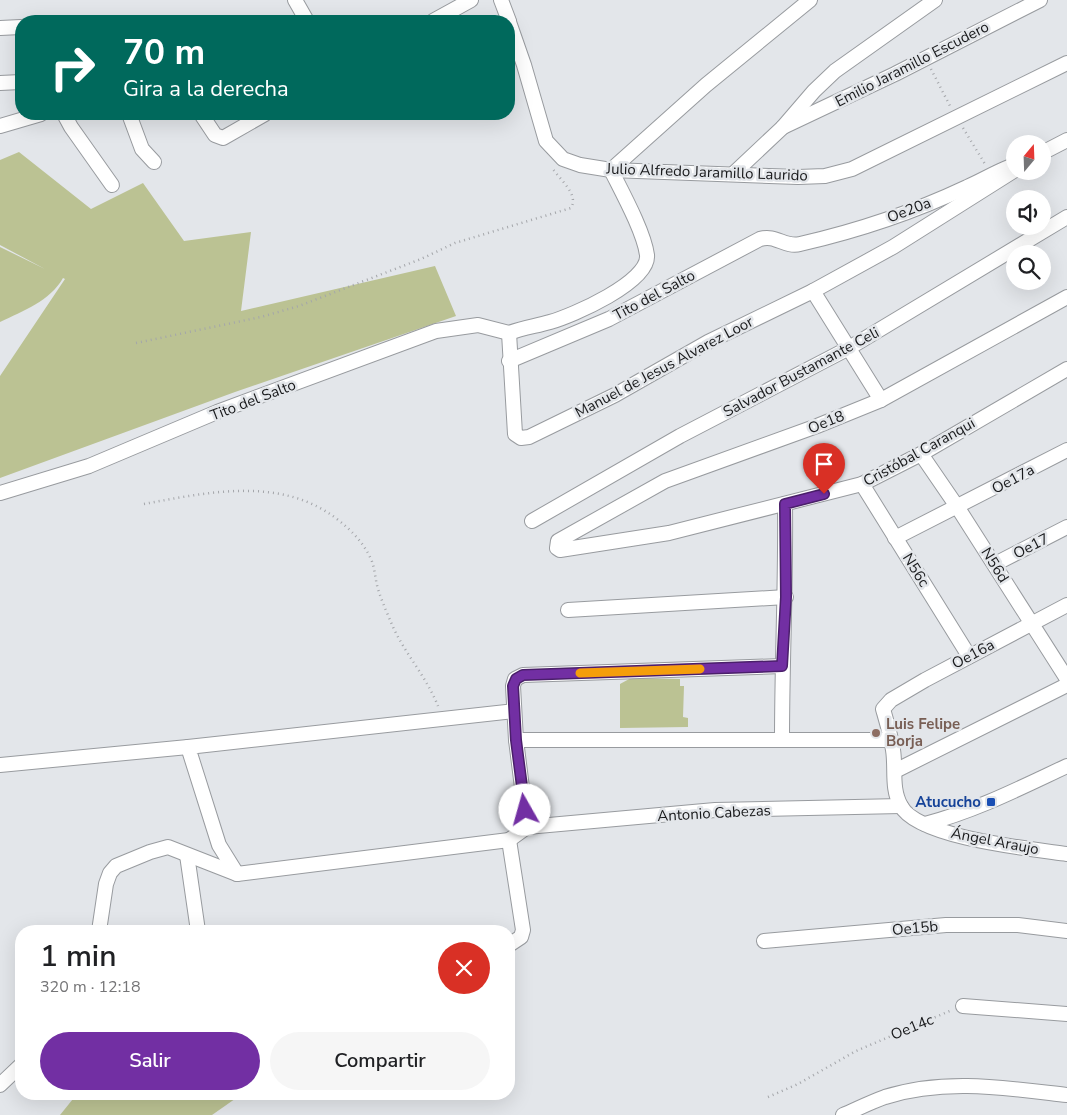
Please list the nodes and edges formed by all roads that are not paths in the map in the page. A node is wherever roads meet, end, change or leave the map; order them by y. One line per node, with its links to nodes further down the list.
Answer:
1 (296, 0): 7 (street)
2 (471, 0): 8 (street)
3 (501, 0): 9 (street)
4 (810, 0): 27 (street)
5 (935, 0): 22 (street)
6 (1040, 0): 22 (street, Emilio Jaramillo Escudero)
7 (304, 15)
8 (443, 15)
9 (507, 15)
10 (15, 27): 11 (street)
11 (0, 28)
12 (515, 39): 27 (street, Julio Alfredo Jaramillo Laurido)
13 (1067, 63): 28 (street, Julio Alfredo Jaramillo Laurido)
14 (15, 82): 15 (street)
15 (0, 83)
16 (20, 120): 21 (street)
17 (67, 120): 30 (street)
18 (131, 120): 25 (street)
19 (205, 120): 20 (street)
20 (254, 120)
21 (0, 126)
22 (783, 127): 28 (street)
23 (1067, 140): 24 (street)
24 (1051, 148)
25 (154, 162)
26 (1006, 168): 32 (street, Oe20a)
27 (611, 170): 28 (street, Julio Alfredo Jaramillo Laurido); 35 (street)
28 (733, 174)
29 (1006, 176): 33 (street, Manuel de Jesus Alvarez Loor)
30 (112, 185)
31 (1067, 217): 36 (street, Salvador Bustamante Celi)
32 (798, 245): 37 (street, Tito del Salto)
33 (812, 291): 36 (street); 37 (street, Manuel de Jesus Alvarez Loor)
34 (1067, 297): 39 (street, Oe18)
35 (509, 333): 37 (street); 43 (street, Tito del Salto)
36 (849, 348): 39 (street); 46 (street, Salvador Bustamante Celi)
37 (509, 362)
38 (1067, 369): 41 (street, Cristóbal Caranqui)
39 (881, 400): 49 (street, Oe18)
40 (1067, 450): 45 (street, Oe17a)
41 (921, 454): 42 (street, Cristóbal Caranqui); 45 (street, N56d)
42 (862, 484): 44 (street, Cristóbal Caranqui); 48 (street, N56c)
43 (0, 493)
44 (785, 504): 49 (street, Cristóbal Caranqui); 51 (street)
45 (958, 508): 48 (street, Oe17a); 50 (street, N56d)
46 (532, 521)
47 (1067, 527): 50 (street, Oe17)
48 (895, 538): 55 (street, N56c)
49 (557, 548)
50 (995, 564): 54 (street, N56d)
51 (786, 597): 53 (street); 56 (street)
52 (1067, 605): 54 (street, Oe16a)
53 (568, 610)
54 (1032, 623): 55 (street, Oe16a); 57 (street, N56d)
55 (969, 656): 62 (street, Oe16a)
56 (782, 666): 59 (street); 60 (street)
57 (1067, 678)
58 (1067, 685): 66 (street)
59 (514, 711): 61 (street); 63 (street)
60 (782, 739): 61 (street); 62 (street)
61 (516, 740): 69 (street)
62 (891, 740): 66 (street)
63 (188, 747): 64 (street); 73 (street)
64 (0, 765)
65 (1067, 766): 68 (street)
66 (895, 771): 67 (street)
67 (901, 806): 68 (street); 69 (street, Antonio Cabezas)
68 (925, 824): 71 (street, Ángel Araujo)
69 (527, 827): 70 (street)
70 (509, 840): 73 (street); 77 (street)
71 (1067, 854)
72 (188, 855): 73 (street); 74 (street); 75 (street)
73 (237, 874)
74 (100, 925)
75 (197, 925)
76 (1067, 931): 78 (street, Oe15b)
77 (515, 941)
78 (764, 941)
79 (962, 1006): 80 (street)
80 (1067, 1014)
81 (15, 1071): 82 (street)
82 (0, 1085)
83 (1067, 1095): 84 (street)
84 (843, 1115)

